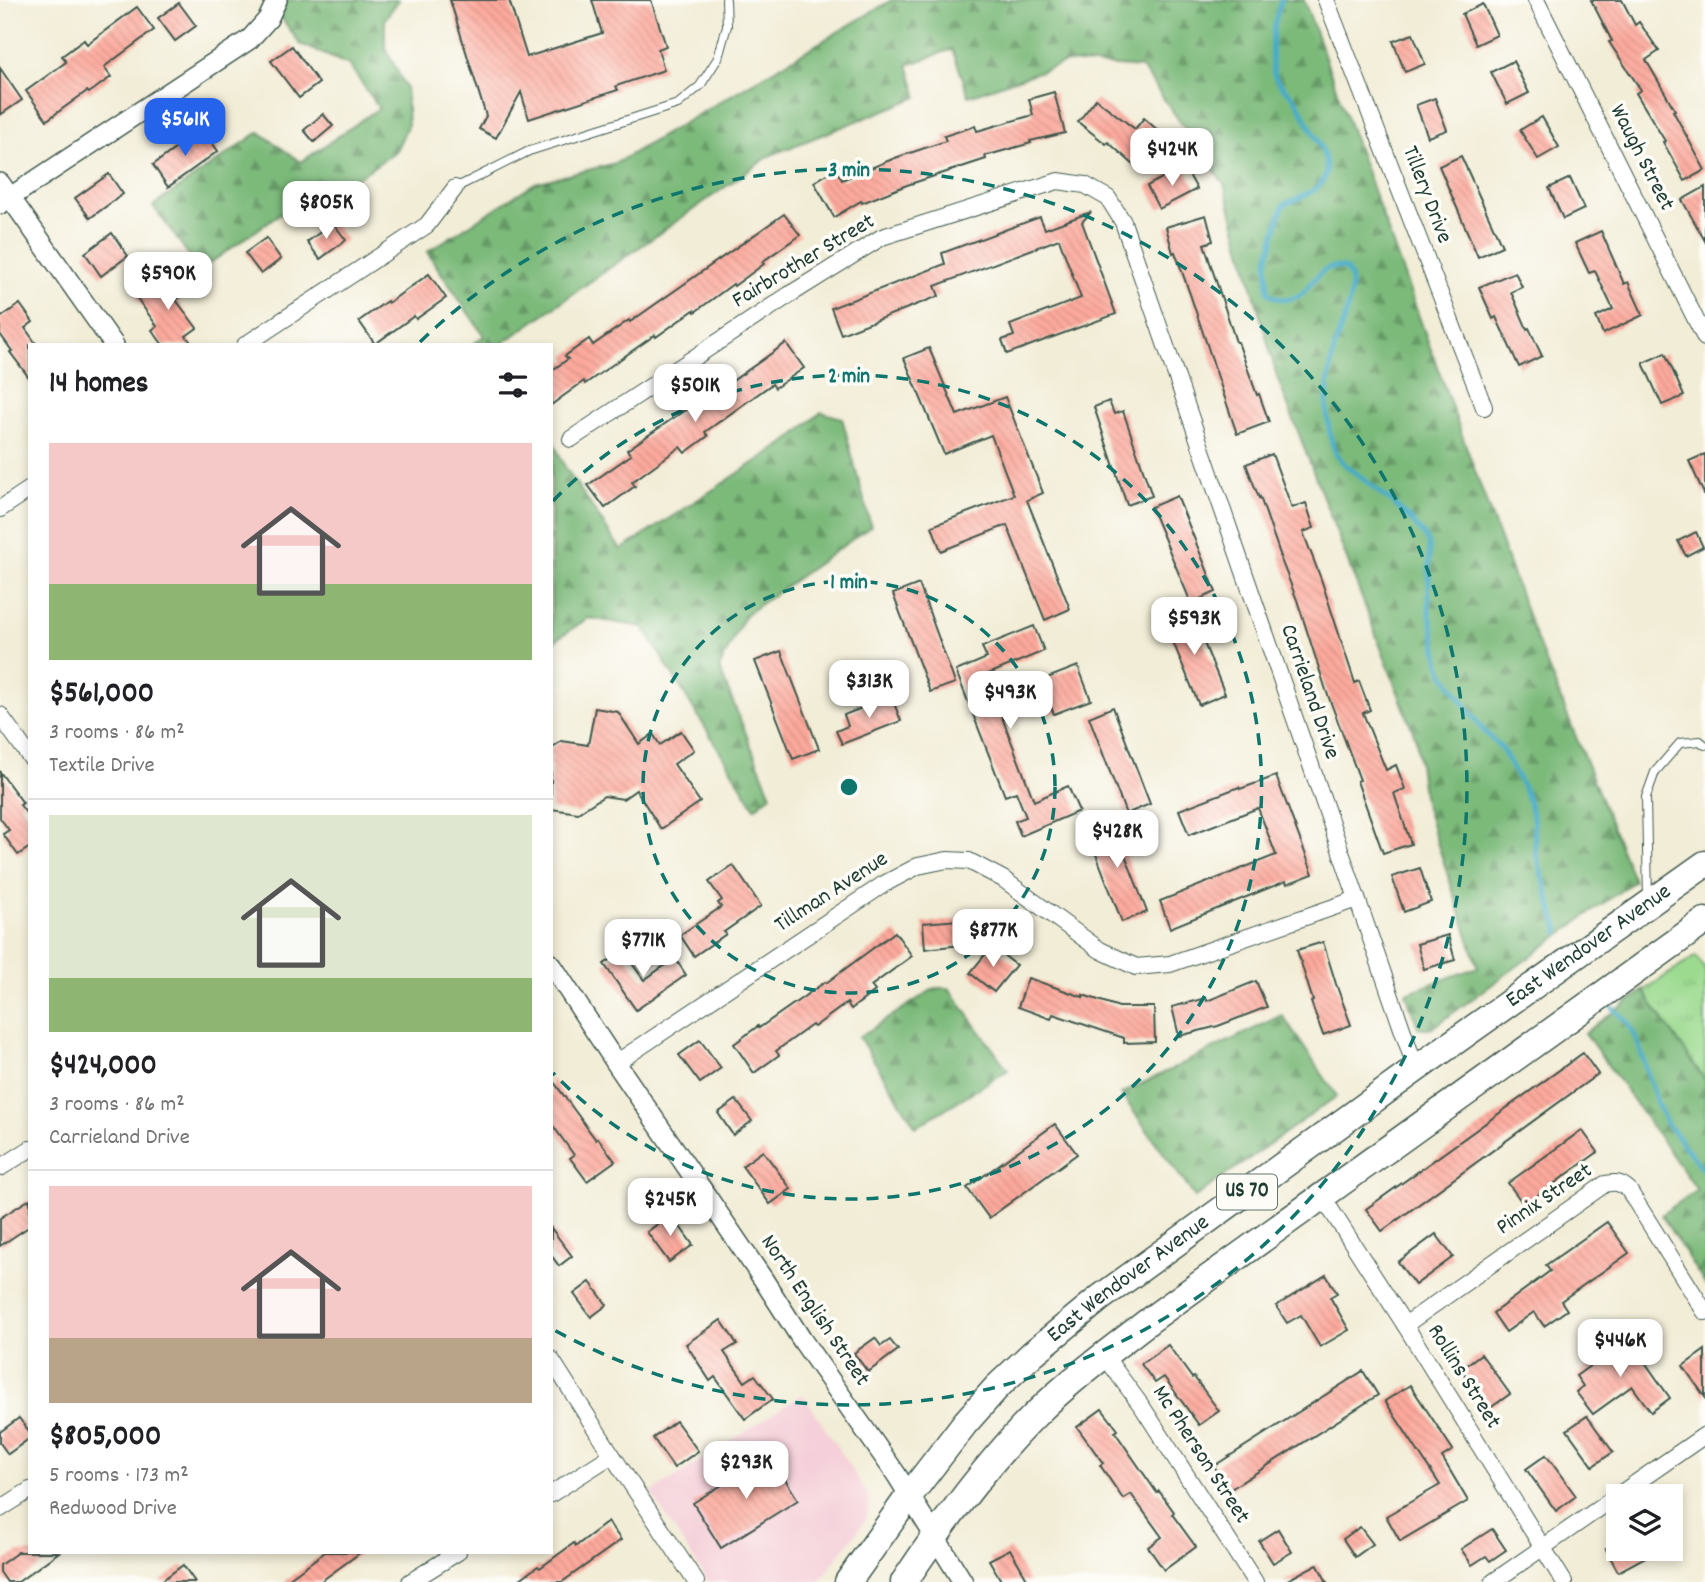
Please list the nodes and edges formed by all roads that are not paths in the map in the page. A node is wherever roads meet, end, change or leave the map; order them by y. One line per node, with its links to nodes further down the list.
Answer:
1 (276, 0): 7 (street)
2 (726, 0): 6 (lane)
3 (1326, 0): 11 (street, Tillery Drive)
4 (1536, 0): 8 (street, Waugh Street)
5 (1085, 185): 12 (street, Fairbrother Street); 19 (street, Carrieland Drive)
6 (455, 188): 10 (street)
7 (3, 195): 9 (street)
8 (1705, 338)
9 (113, 343)
10 (248, 343)
11 (1484, 407)
12 (571, 439)
13 (28, 490): 14 (street)
14 (0, 509)
15 (0, 715): 17 (street)
16 (1703, 741): 20 (lane)
17 (28, 754)
18 (1705, 864): 20 (highway, East Wendover Avenue / US 70)
19 (1357, 899): 23 (street, Tillman Avenue); 24 (street, Carrieland Drive)
20 (1648, 905): 24 (highway, East Wendover Avenue / US 70)
21 (1705, 921): 27 (highway, East Wendover Avenue / US 70)
22 (553, 967): 23 (street, North English Street)
23 (616, 1063): 36 (street, North English Street)
24 (1416, 1069): 36 (highway, East Wendover Avenue / US 70)
25 (28, 1150): 26 (street)
26 (0, 1168)
27 (1322, 1196): 29 (street, Rollins Street); 30 (highway, East Wendover Avenue / US 70)
28 (1705, 1312): 29 (street, Pinnix Street)
29 (1405, 1325): 39 (street, Rollins Street)
30 (1104, 1355): 38 (highway, East Wendover Avenue / US 70); 46 (street, Mc Pherson Street)
31 (553, 1362): 33 (street)
32 (1705, 1435): 39 (street)
33 (612, 1455): 35 (street); 42 (street)
34 (28, 1491): 37 (street)
35 (553, 1492)
36 (909, 1496): 38 (street, North English Street); 43 (highway, East Wendover Avenue / US 70)
37 (0, 1509)
38 (934, 1536): 44 (highway, East Wendover Avenue / US 70); 45 (street, North English Street)
39 (1543, 1548): 47 (street); 48 (street, Rollins Street)
40 (455, 1554): 41 (street)
41 (410, 1582)
42 (696, 1582)
43 (848, 1582)
44 (904, 1582)
45 (963, 1582)
46 (1255, 1582)
47 (1493, 1582)
48 (1564, 1582)

